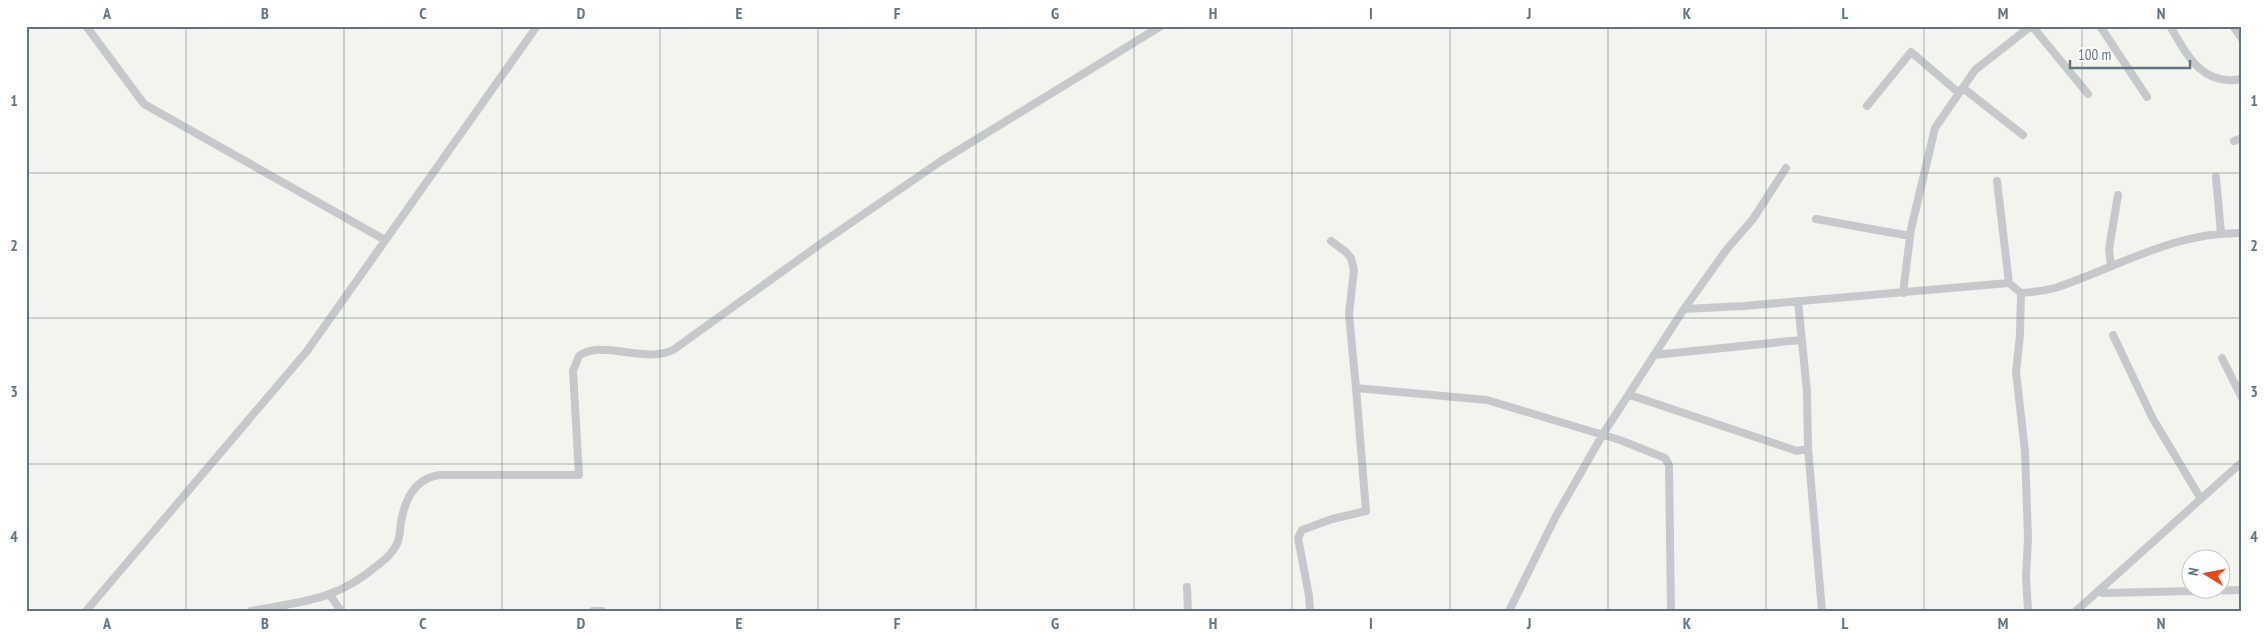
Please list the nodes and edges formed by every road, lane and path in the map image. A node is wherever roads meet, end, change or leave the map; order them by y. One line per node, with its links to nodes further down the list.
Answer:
1 (86, 26): 23 (street)
2 (538, 26): 23 (street)
3 (1161, 26): 45 (street)
4 (2032, 26): 10 (street); 11 (street)
5 (2100, 26): 12 (street)
6 (2170, 26): 9 (street)
7 (2233, 26): 8 (street)
8 (2242, 39)
9 (2242, 79)
10 (1961, 90): 13 (street); 14 (street); 22 (street)
11 (2088, 94)
12 (2147, 97)
13 (1867, 106)
14 (2023, 135)
15 (1786, 168): 30 (street)
16 (2216, 177): 20 (street)
17 (1997, 181): 26 (street)
18 (2118, 195): 25 (street)
19 (1816, 219): 22 (street)
20 (2221, 233): 21 (street); 25 (street)
21 (2242, 233)
22 (1910, 236): 27 (street)
23 (385, 240): 46 (street)
24 (1331, 241): 35 (street)
25 (2111, 266): 28 (street)
26 (2008, 283): 27 (street); 28 (street)
27 (1903, 293): 29 (street)
28 (2021, 293): 56 (street)
29 (1798, 302): 30 (street); 32 (street)
30 (1684, 309): 33 (street)
31 (2113, 335): 41 (street)
32 (1801, 340): 33 (street); 39 (street)
33 (1654, 355): 36 (street)
34 (2222, 358): 37 (street)
35 (1356, 388): 38 (street); 52 (street)
36 (1630, 395): 38 (street); 39 (street)
37 (2242, 398)
38 (1604, 434): 53 (street); 54 (street)
39 (1808, 448): 55 (street)
40 (2242, 462): 41 (street)
41 (2201, 499): 44 (street)
42 (1187, 587): 51 (street)
43 (2242, 590): 44 (street)
44 (2098, 591): 57 (street)
45 (330, 595): 47 (street); 48 (street)
46 (86, 611)
47 (251, 611)
48 (341, 611)
49 (593, 611): 50 (street)
50 (602, 611)
51 (1188, 611)
52 (1310, 611)
53 (1509, 611)
54 (1671, 611)
55 (1822, 611)
56 (2028, 611)
57 (2076, 611)

